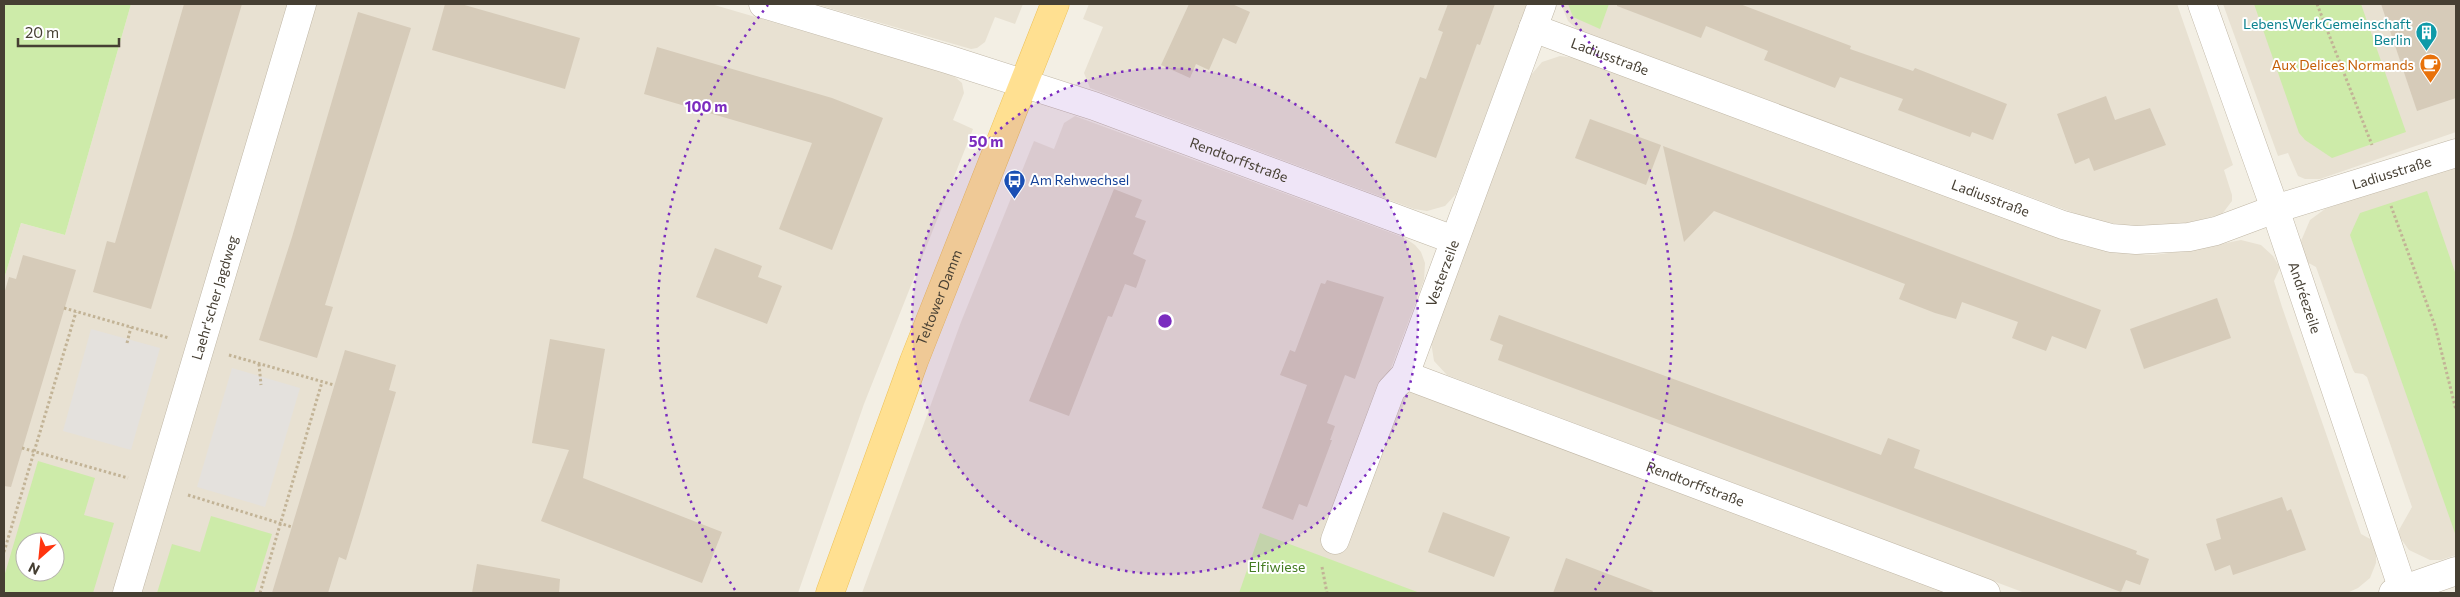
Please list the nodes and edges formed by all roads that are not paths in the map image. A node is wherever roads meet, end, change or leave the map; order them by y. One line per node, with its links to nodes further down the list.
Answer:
1 (302, 4): 14 (street, Laehr'scher Jagdweg)
2 (763, 4): 6 (street)
3 (1055, 4): 6 (main road, Teltower Damm)
4 (2202, 4): 8 (street, Andréezeile)
5 (1537, 16): 8 (street, Ladiusstraße); 9 (street, Vesterzeile)
6 (1024, 84): 9 (street, Rendtorffstraße); 15 (main road, Teltower Damm)
7 (2456, 152): 8 (street, Ladiusstraße)
8 (2274, 208): 13 (street, Andréezeile)
9 (1454, 240): 10 (street, Vesterzeile)
10 (1405, 375): 11 (street, Vesterzeile); 16 (street, Rendtorffstraße)
11 (1335, 540)
12 (2456, 571): 13 (street)
13 (2400, 592)
14 (127, 593)
15 (830, 593)
16 (1986, 593)

